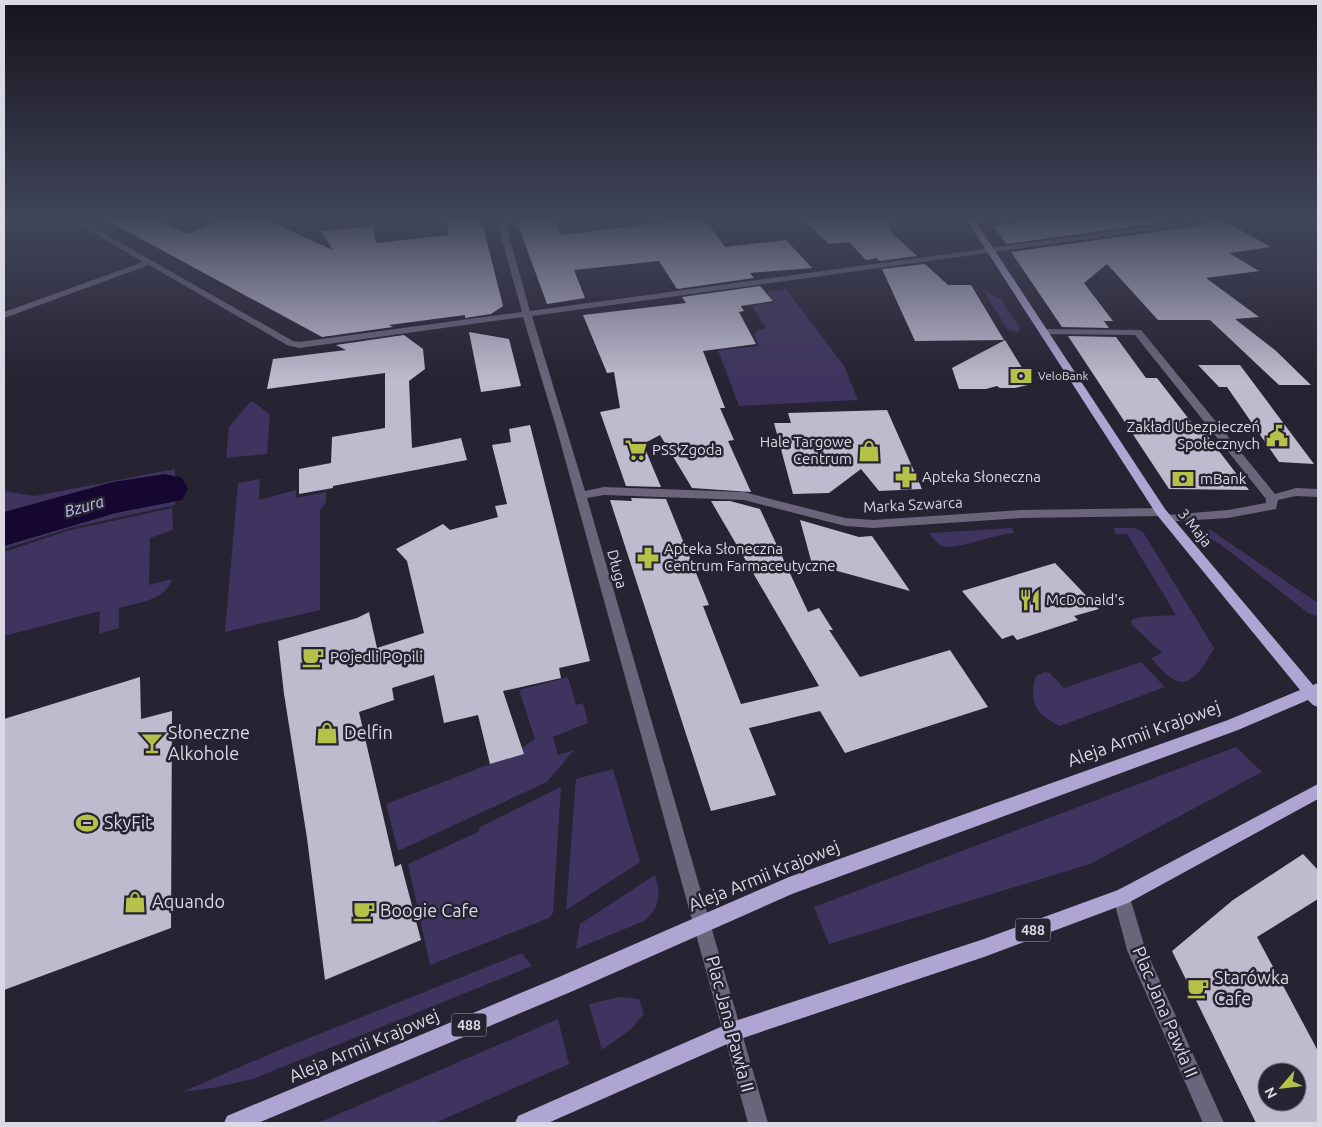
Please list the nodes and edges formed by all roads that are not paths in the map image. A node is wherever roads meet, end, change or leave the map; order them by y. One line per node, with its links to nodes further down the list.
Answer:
1 (115, 275): 6 (street)
2 (172, 275): 7 (street)
3 (515, 275): 7 (street, Długa)
4 (820, 275): 7 (street)
5 (1006, 275): 8 (main road, 3 Maja)
6 (4, 315)
7 (528, 315): 10 (street, Długa)
8 (1043, 332): 11 (street); 12 (main road, 3 Maja)
9 (1318, 494): 11 (street)
10 (580, 496): 12 (street, Marka Szwarca); 16 (street, Długa)
11 (1272, 498): 12 (street, Marka Szwarca)
12 (1164, 515): 13 (main road, 3 Maja)
13 (1315, 694): 16 (main road, Aleja Armii Krajowej / 488)
14 (1318, 791): 15 (main road, 488)
15 (1122, 898): 17 (main road, 488); 21 (street, Plac Jana Pawła II)
16 (703, 924): 17 (street, Plac Jana Pawła II); 18 (main road, Aleja Armii Krajowej / 488)
17 (732, 1032): 19 (main road, 488); 20 (street, Plac Jana Pawła II)
18 (234, 1123)
19 (524, 1123)
20 (758, 1123)
21 (1214, 1123)

